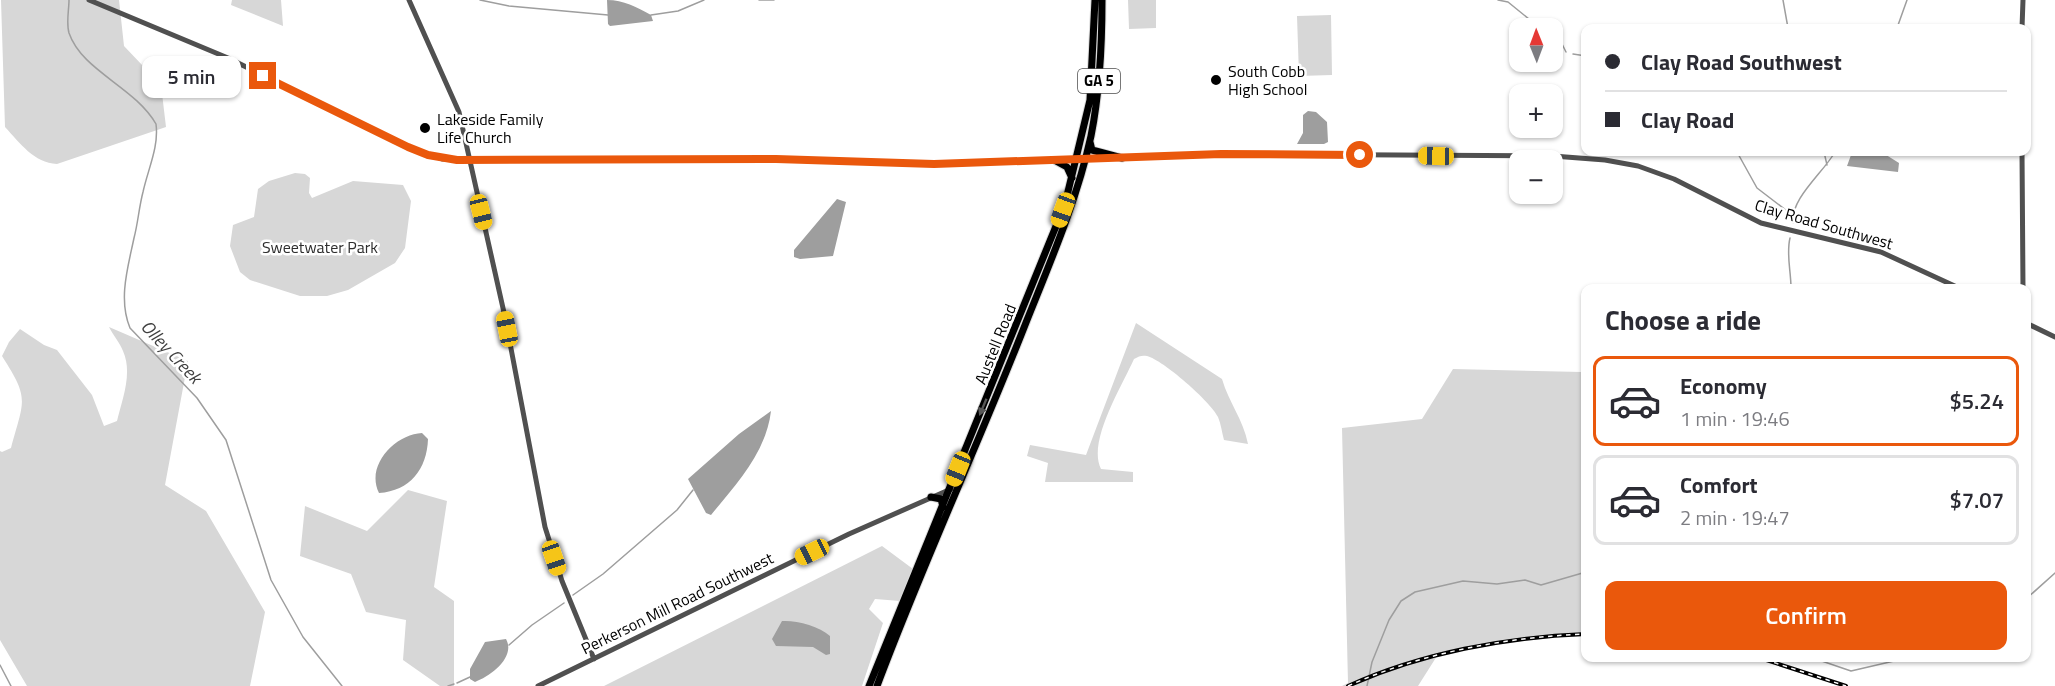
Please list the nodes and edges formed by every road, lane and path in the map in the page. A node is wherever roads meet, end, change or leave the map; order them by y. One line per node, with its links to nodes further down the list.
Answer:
1 (88, 0): 10 (street, Clay Road Southwest)
2 (409, 0): 10 (street)
3 (1095, 0): 11 (main road, Austell Road / GA 5)
4 (1102, 0): 7 (main road, Austell Road / GA 5)
5 (2023, 0): 6 (street)
6 (2022, 24)
7 (1090, 140): 9 (main road); 11 (main road, Austell Road / GA 5)
8 (2022, 156): 15 (street)
9 (1122, 158): 11 (street, Clay Road Southwest); 14 (street, Clay Road Southwest)
10 (469, 159): 12 (street, Clay Road Southwest); 22 (street)
11 (1081, 160): 12 (street, Clay Road Southwest); 13 (main road, Austell Road / GA 5); 18 (main road, Austell Road / GA 5)
12 (1056, 161): 13 (main road)
13 (1073, 180): 19 (main road, Austell Road / GA 5, one-way to 19)
14 (1950, 284)
15 (2023, 284)
16 (2031, 325): 17 (street)
17 (2055, 337)
18 (959, 486): 19 (street, Perkerson Mill Road Southwest); 25 (main road, Austell Road / GA 5)
19 (950, 489): 20 (street, Perkerson Mill Road Southwest); 21 (main road, Austell Road / GA 5)
20 (931, 497): 21 (main road); 22 (street, Perkerson Mill Road Southwest)
21 (943, 507): 24 (main road, Austell Road / GA 5)
22 (594, 658): 23 (street, Perkerson Mill Road Southwest)
23 (538, 686)
24 (869, 686)
25 (877, 686)

